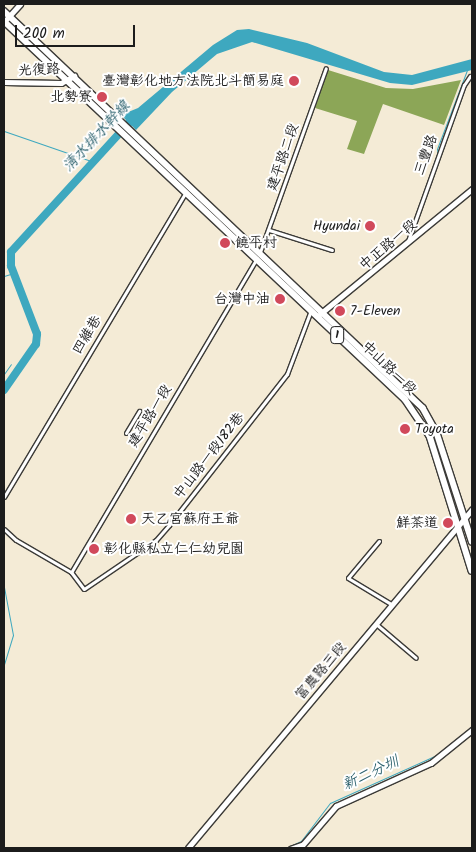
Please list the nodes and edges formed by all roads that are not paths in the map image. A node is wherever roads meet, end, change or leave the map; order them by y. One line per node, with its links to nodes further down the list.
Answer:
1 (20, 4): 3 (street)
2 (4, 11): 3 (main road, 1)
3 (9, 16): 4 (street); 7 (main road, 1)
4 (4, 22): 7 (main road, 1)
5 (326, 68): 12 (street, 建平路二段)
6 (470, 76): 13 (street, 三豐路)
7 (71, 78): 8 (street, 光復路); 9 (main road, 中山路一段 / 1); 11 (main road, 中山路一段 / 1)
8 (4, 82)
9 (190, 186): 11 (street, 四維巷); 15 (main road, 中山路一段 / 1)
10 (472, 190): 13 (street, 中正路一段)
11 (185, 192): 15 (main road, 中山路一段 / 1); 20 (street, 四維巷)
12 (269, 230): 14 (street); 15 (street, 建平路二段)
13 (407, 244): 17 (street, 中正路一段)
14 (332, 250)
15 (258, 256): 16 (main road, 中山路一段 / 1); 28 (street, 建平路一段)
16 (312, 308): 17 (main road, 中山路一段 / 1); 28 (street, 中山路一段182巷)
17 (319, 315): 22 (main road, 中山路一段 / 1); 23 (main road, 中山路一段 / 1)
18 (139, 411): 19 (street)
19 (126, 432)
20 (4, 497)
21 (472, 509): 22 (street, 富農路三段)
22 (465, 518): 23 (street, 富農路三段); 26 (main road, 中山路一段 / 1)
23 (458, 525): 27 (main road, 中山路一段 / 1); 29 (street, 富農路三段)
24 (4, 529): 28 (street)
25 (379, 541): 29 (street)
26 (472, 542)
27 (472, 571)
28 (71, 572)
29 (391, 604): 30 (street, 富農路三段)
30 (376, 623): 31 (street); 34 (street, 富農路三段)
31 (416, 658)
32 (472, 730): 33 (street)
33 (305, 842): 35 (street); 36 (street)
34 (188, 848)
35 (290, 848)
36 (300, 848)

